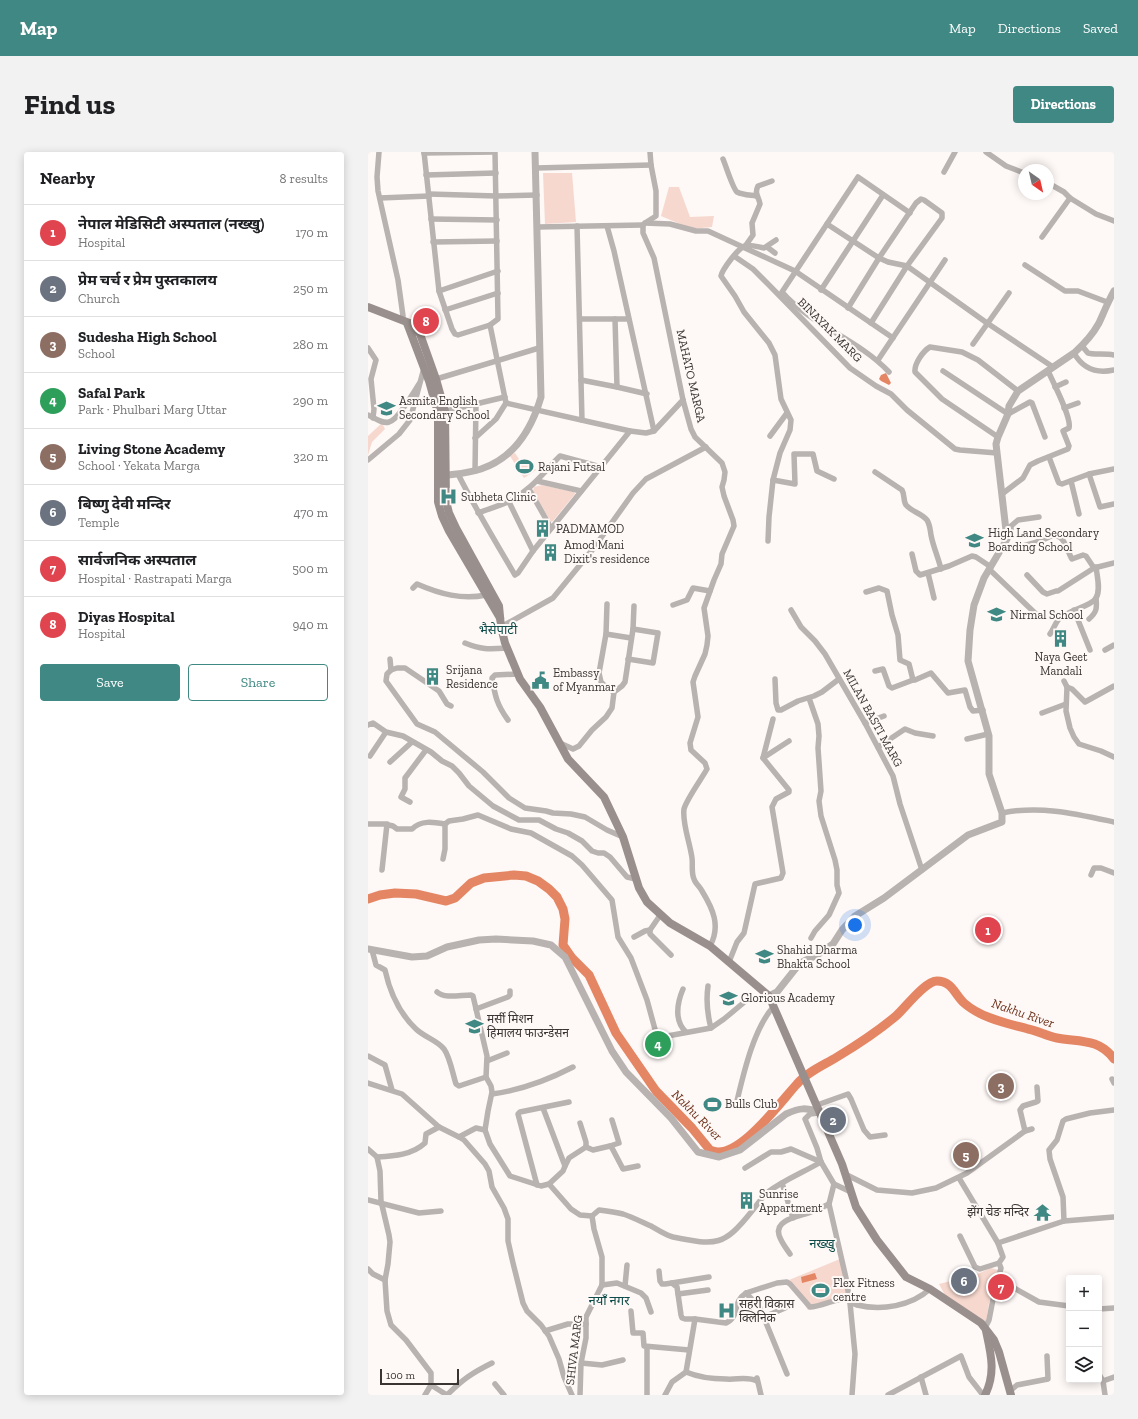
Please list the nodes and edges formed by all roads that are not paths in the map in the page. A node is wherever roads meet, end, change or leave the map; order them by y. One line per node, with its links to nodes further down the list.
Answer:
1 (379, 152): 22 (street)
2 (424, 152): 3 (street); 14 (street)
3 (494, 152): 13 (street)
4 (536, 152): 10 (street)
5 (650, 152): 9 (street)
6 (955, 152): 12 (street)
7 (986, 152): 11 (street)
8 (723, 159): 21 (street)
9 (650, 165): 10 (street); 28 (street)
10 (536, 168): 18 (street)
11 (1018, 171)
12 (944, 172)
13 (496, 173): 14 (street); 20 (street)
14 (426, 174): 17 (street)
15 (772, 181): 21 (street)
16 (1054, 186): 23 (street)
17 (429, 195): 20 (street); 22 (street); 25 (street)
18 (537, 195): 20 (street); 32 (street)
19 (883, 195): 24 (street); 29 (street); 36 (street)
20 (496, 196): 26 (street)
21 (756, 196): 38 (street)
22 (380, 198): 61 (street)
23 (1070, 198): 27 (street); 33 (street)
24 (910, 213): 42 (street); 44 (street)
25 (431, 219): 26 (street); 37 (street)
26 (497, 220): 35 (street)
27 (1114, 221)
28 (644, 224): 31 (street); 38 (street); 87 (street, MAHATO MARGA)
29 (827, 224): 36 (street); 47 (street)
30 (577, 226): 31 (street); 32 (street); 59 (street)
31 (607, 226): 58 (street)
32 (538, 227): 69 (street)
33 (1042, 237)
34 (776, 240): 39 (street)
35 (497, 241): 37 (street); 46 (street)
36 (852, 241): 42 (street); 49 (street)
37 (433, 242): 50 (street)
38 (744, 246): 39 (street); 41 (street); 47 (street)
39 (767, 247): 40 (street)
40 (774, 252)
41 (734, 256): 93 (street); 104 (street, BINAYAK MARG)
42 (879, 258): 44 (street); 56 (street)
43 (945, 260): 48 (street)
44 (907, 266): 48 (street); 62 (street)
45 (1025, 266): 54 (street)
46 (498, 271): 50 (street); 52 (street)
47 (795, 272): 49 (street); 73 (street)
48 (930, 282): 63 (street); 65 (street)
49 (821, 290): 56 (street)
50 (439, 291): 57 (street)
51 (1114, 291): 54 (street)
52 (498, 293): 57 (street); 64 (street)
53 (1009, 293): 63 (street)
54 (1107, 302): 67 (street)
55 (368, 307): 61 (main road)
56 (848, 308): 62 (street)
57 (445, 310): 64 (street)
58 (628, 318): 60 (street); 85 (street)
59 (580, 319): 60 (street); 80 (street)
60 (615, 319): 82 (street)
61 (405, 322): 74 (main road)
62 (871, 323): 65 (street)
63 (987, 323): 66 (street); 75 (street)
64 (490, 325): 72 (street)
65 (893, 338): 73 (street)
66 (973, 344)
67 (1082, 346): 70 (street); 71 (street)
68 (368, 348): 95 (street)
69 (539, 348): 72 (street); 91 (street)
70 (1074, 353): 75 (street); 76 (street)
71 (1114, 355)
72 (497, 360): 79 (street); 86 (street)
73 (878, 360): 78 (street)
74 (427, 366): 79 (main road); 79 (street)
75 (1051, 369): 83 (street); 84 (street)
76 (1114, 370)
77 (943, 371): 94 (street)
78 (889, 372)
79 (429, 380): 92 (main road); 95 (street); 106 (street)
80 (582, 380): 82 (street); 96 (street)
81 (1066, 382): 83 (street)
82 (616, 387): 85 (street)
83 (1055, 387): 90 (street)
84 (1018, 391): 94 (street); 100 (street)
85 (646, 394): 98 (street)
86 (505, 400): 88 (street); 91 (street); 102 (street)
87 (683, 400): 98 (street); 103 (street, MAHATO MARGA)
88 (476, 403): 92 (street); 102 (street)
89 (1078, 403): 90 (street)
90 (1064, 408): 105 (street)
91 (537, 410): 96 (street); 109 (street)
92 (441, 412): 113 (main road)
93 (787, 413): 99 (street); 115 (street)
94 (1008, 414): 100 (street); 101 (street)
95 (371, 417)
96 (582, 420): 97 (street)
97 (630, 431): 98 (street); 107 (street)
98 (654, 431)
99 (770, 436)
100 (998, 437): 104 (street)
101 (1045, 437)
102 (475, 438): 109 (street)
103 (706, 447): 140 (street, MAHATO MARGA); 152 (street)
104 (997, 453): 120 (street)
105 (1049, 457): 117 (street); 120 (street)
106 (368, 460)
107 (601, 467): 116 (street); 119 (street)
108 (1114, 469): 112 (street)
109 (474, 471): 111 (street)
110 (875, 472): 136 (street)
111 (458, 474): 113 (street); 123 (street)
112 (1089, 474): 117 (street); 122 (street)
113 (441, 476): 132 (main road)
114 (834, 479): 115 (street)
115 (773, 480): 128 (street)
116 (537, 481): 118 (street); 119 (street)
117 (1071, 481): 124 (street)
118 (529, 489): 121 (street); 126 (street)
119 (581, 491): 126 (street)
120 (1002, 494): 127 (street)
121 (509, 502): 123 (street); 130 (street)
122 (1114, 504)
123 (478, 513): 130 (street)
124 (1078, 514)
125 (1039, 517): 127 (street)
126 (551, 528): 130 (street)
127 (1007, 539): 129 (street)
128 (768, 541)
129 (1003, 547): 134 (street); 135 (street)
130 (533, 551)
131 (912, 554): 137 (street)
132 (469, 559): 142 (main road); 152 (main road)
133 (1114, 563): 135 (street)
134 (990, 568): 136 (street); 150 (street); 177 (street)
135 (1095, 568): 138 (street); 144 (street)
136 (941, 569): 137 (street)
137 (928, 573): 143 (street)
138 (1027, 575)
139 (413, 588): 142 (street)
140 (710, 591): 146 (street); 214 (street, MAHATO MARGA)
141 (866, 592): 169 (street)
142 (486, 595): 152 (main road)
143 (934, 598)
144 (1096, 598): 149 (street); 151 (street)
145 (607, 604): 154 (street)
146 (673, 605)
147 (634, 606): 153 (street)
148 (790, 610): 168 (street, MILAN BASTI MARG)
149 (1074, 610): 155 (street); 160 (street)
150 (1036, 614)
151 (1089, 619)
152 (501, 622): 159 (main road)
153 (633, 629): 156 (street); 163 (street)
154 (606, 634): 156 (street); 173 (street)
155 (1050, 634)
156 (631, 638): 163 (street)
157 (465, 643): 159 (street)
158 (1114, 645): 161 (street)
159 (507, 648): 166 (main road)
160 (1090, 650)
161 (1105, 650)
162 (390, 659): 164 (street)
163 (628, 659): 173 (street)
164 (391, 670): 176 (street); 203 (street)
165 (875, 671): 169 (street)
166 (518, 674): 181 (street); 190 (main road)
167 (775, 678): 174 (street)
168 (839, 679): 174 (street); 182 (street, MILAN BASTI MARG)
169 (913, 680): 177 (street)
170 (1064, 681): 172 (street)
171 (1114, 686): 172 (street)
172 (1067, 687): 175 (street)
173 (614, 692): 190 (street)
174 (809, 698): 213 (street)
175 (1066, 704): 178 (street); 194 (street)
176 (451, 706)
177 (983, 710): 185 (street)
178 (1042, 713)
179 (884, 716): 182 (street)
180 (773, 719): 195 (street)
181 (508, 720)
182 (865, 723): 191 (street, MILAN BASTI MARG)
183 (368, 725): 184 (street)
184 (386, 732): 189 (street); 193 (street)
185 (988, 734): 187 (street); 198 (street)
186 (933, 736): 191 (street)
187 (967, 739)
188 (789, 741): 195 (street)
189 (412, 742): 192 (street); 196 (street)
190 (560, 743): 203 (main road)
191 (878, 746): 206 (street, MILAN BASTI MARG)
192 (426, 750): 197 (street); 209 (street)
193 (370, 756)
194 (1114, 757)
195 (763, 758): 217 (street)
196 (390, 762)
197 (410, 802)
198 (1002, 813): 199 (street); 206 (street)
199 (1114, 822)
200 (368, 824): 201 (street)
201 (387, 824): 202 (street); 205 (street)
202 (445, 824): 204 (street); 226 (street)
203 (623, 837): 209 (main road)
204 (443, 859)
205 (382, 870)
206 (922, 870): 222 (street)
207 (1114, 873): 208 (street)
208 (1091, 875)
209 (636, 879): 210 (main road)
210 (661, 914): 211 (street); 214 (main road)
211 (650, 930): 212 (street); 216 (street)
212 (634, 937)
213 (810, 938)
214 (710, 946): 217 (main road)
215 (370, 950): 231 (street); 239 (street)
216 (671, 954)
217 (728, 962): 222 (main road)
218 (708, 986): 225 (street)
219 (683, 989): 226 (street)
220 (510, 991): 224 (street)
221 (437, 992): 224 (street)
222 (769, 996): 223 (main road); 225 (street)
223 (774, 1006): 237 (street); 239 (main road)
224 (476, 1009): 229 (street)
225 (711, 1028): 226 (street)
226 (686, 1032)
227 (507, 1053): 229 (street)
228 (368, 1056): 234 (street)
229 (487, 1061): 231 (street)
230 (573, 1067): 235 (street)
231 (486, 1077): 235 (street)
232 (368, 1083): 234 (street)
233 (1038, 1087): 246 (street)
234 (392, 1090): 243 (street)
235 (492, 1094): 245 (street)
236 (570, 1102): 238 (street)
237 (736, 1105)
238 (544, 1108): 254 (street); 259 (street)
239 (819, 1109): 247 (street); 253 (street); 257 (main road)
240 (1114, 1110): 271 (street)
241 (612, 1120): 249 (street)
242 (580, 1123): 250 (street)
243 (439, 1127): 248 (street); 252 (street)
244 (1032, 1129): 246 (street)
245 (485, 1130): 248 (street); 259 (street)
246 (1025, 1132): 258 (street)
247 (885, 1135)
248 (459, 1137): 300 (street)
249 (610, 1146): 250 (street); 255 (street)
250 (586, 1147): 254 (street)
251 (368, 1149): 252 (street)
252 (377, 1156): 265 (street)
253 (821, 1162): 256 (street); 261 (street); 262 (street)
254 (565, 1166): 260 (street)
255 (638, 1166)
256 (745, 1168)
257 (847, 1175): 258 (street); 263 (main road)
258 (958, 1178): 273 (street)
259 (537, 1184): 260 (street)
260 (549, 1184): 268 (street)
261 (782, 1184): 268 (street); 270 (street)
262 (834, 1184): 263 (street); 266 (street)
263 (851, 1192): 285 (main road)
264 (368, 1200): 265 (street)
265 (381, 1204): 267 (street); 281 (street)
266 (829, 1204): 270 (street); 289 (street)
267 (441, 1211)
268 (592, 1216): 283 (street, SHIVA MARG)
269 (1114, 1217): 271 (street)
270 (793, 1218): 274 (street)
271 (1064, 1221): 273 (street)
272 (960, 1236): 275 (street)
273 (998, 1243): 275 (street)
274 (790, 1254)
275 (999, 1263): 280 (street)
276 (627, 1265): 284 (street)
277 (368, 1269): 281 (street)
278 (659, 1271): 282 (street)
279 (709, 1277): 282 (street)
280 (998, 1279): 290 (street); 299 (street)
281 (385, 1280): 313 (street)
282 (672, 1283): 288 (street)
283 (602, 1285): 284 (street); 298 (street, SHIVA MARG)
284 (626, 1286): 295 (street)
285 (930, 1289): 289 (street); 299 (main road)
286 (708, 1290): 288 (street)
287 (746, 1293): 289 (street); 296 (street); 297 (street)
288 (678, 1294): 297 (street)
289 (850, 1303): 322 (street)
290 (1066, 1306)
291 (785, 1308): 296 (street)
292 (1102, 1308): 293 (street)
293 (1114, 1308)
294 (631, 1311): 301 (street)
295 (651, 1312)
296 (764, 1317): 308 (street)
297 (695, 1318): 302 (street)
298 (586, 1324): 300 (street); 305 (street, SHIVA MARG)
299 (985, 1328): 314 (main road); 325 (main road)
300 (545, 1331): 317 (street)
301 (647, 1347): 302 (street); 319 (street)
302 (689, 1350): 307 (street)
303 (1047, 1356): 314 (street)
304 (623, 1360): 305 (street)
305 (581, 1363): 318 (street, SHIVA MARG)
306 (492, 1364): 313 (street)
307 (686, 1372): 320 (street); 321 (street)
308 (786, 1374)
309 (921, 1377): 323 (street); 324 (street); 325 (street)
310 (1114, 1377): 311 (street)
311 (1103, 1381): 326 (street)
312 (495, 1384): 316 (street)
313 (431, 1385): 315 (street)
314 (1011, 1393)
315 (425, 1395)
316 (504, 1395)
317 (572, 1395)
318 (580, 1395)
319 (647, 1395)
320 (664, 1395)
321 (761, 1395)
322 (852, 1395)
323 (888, 1395)
324 (926, 1395)
325 (984, 1395)
326 (1105, 1395)

